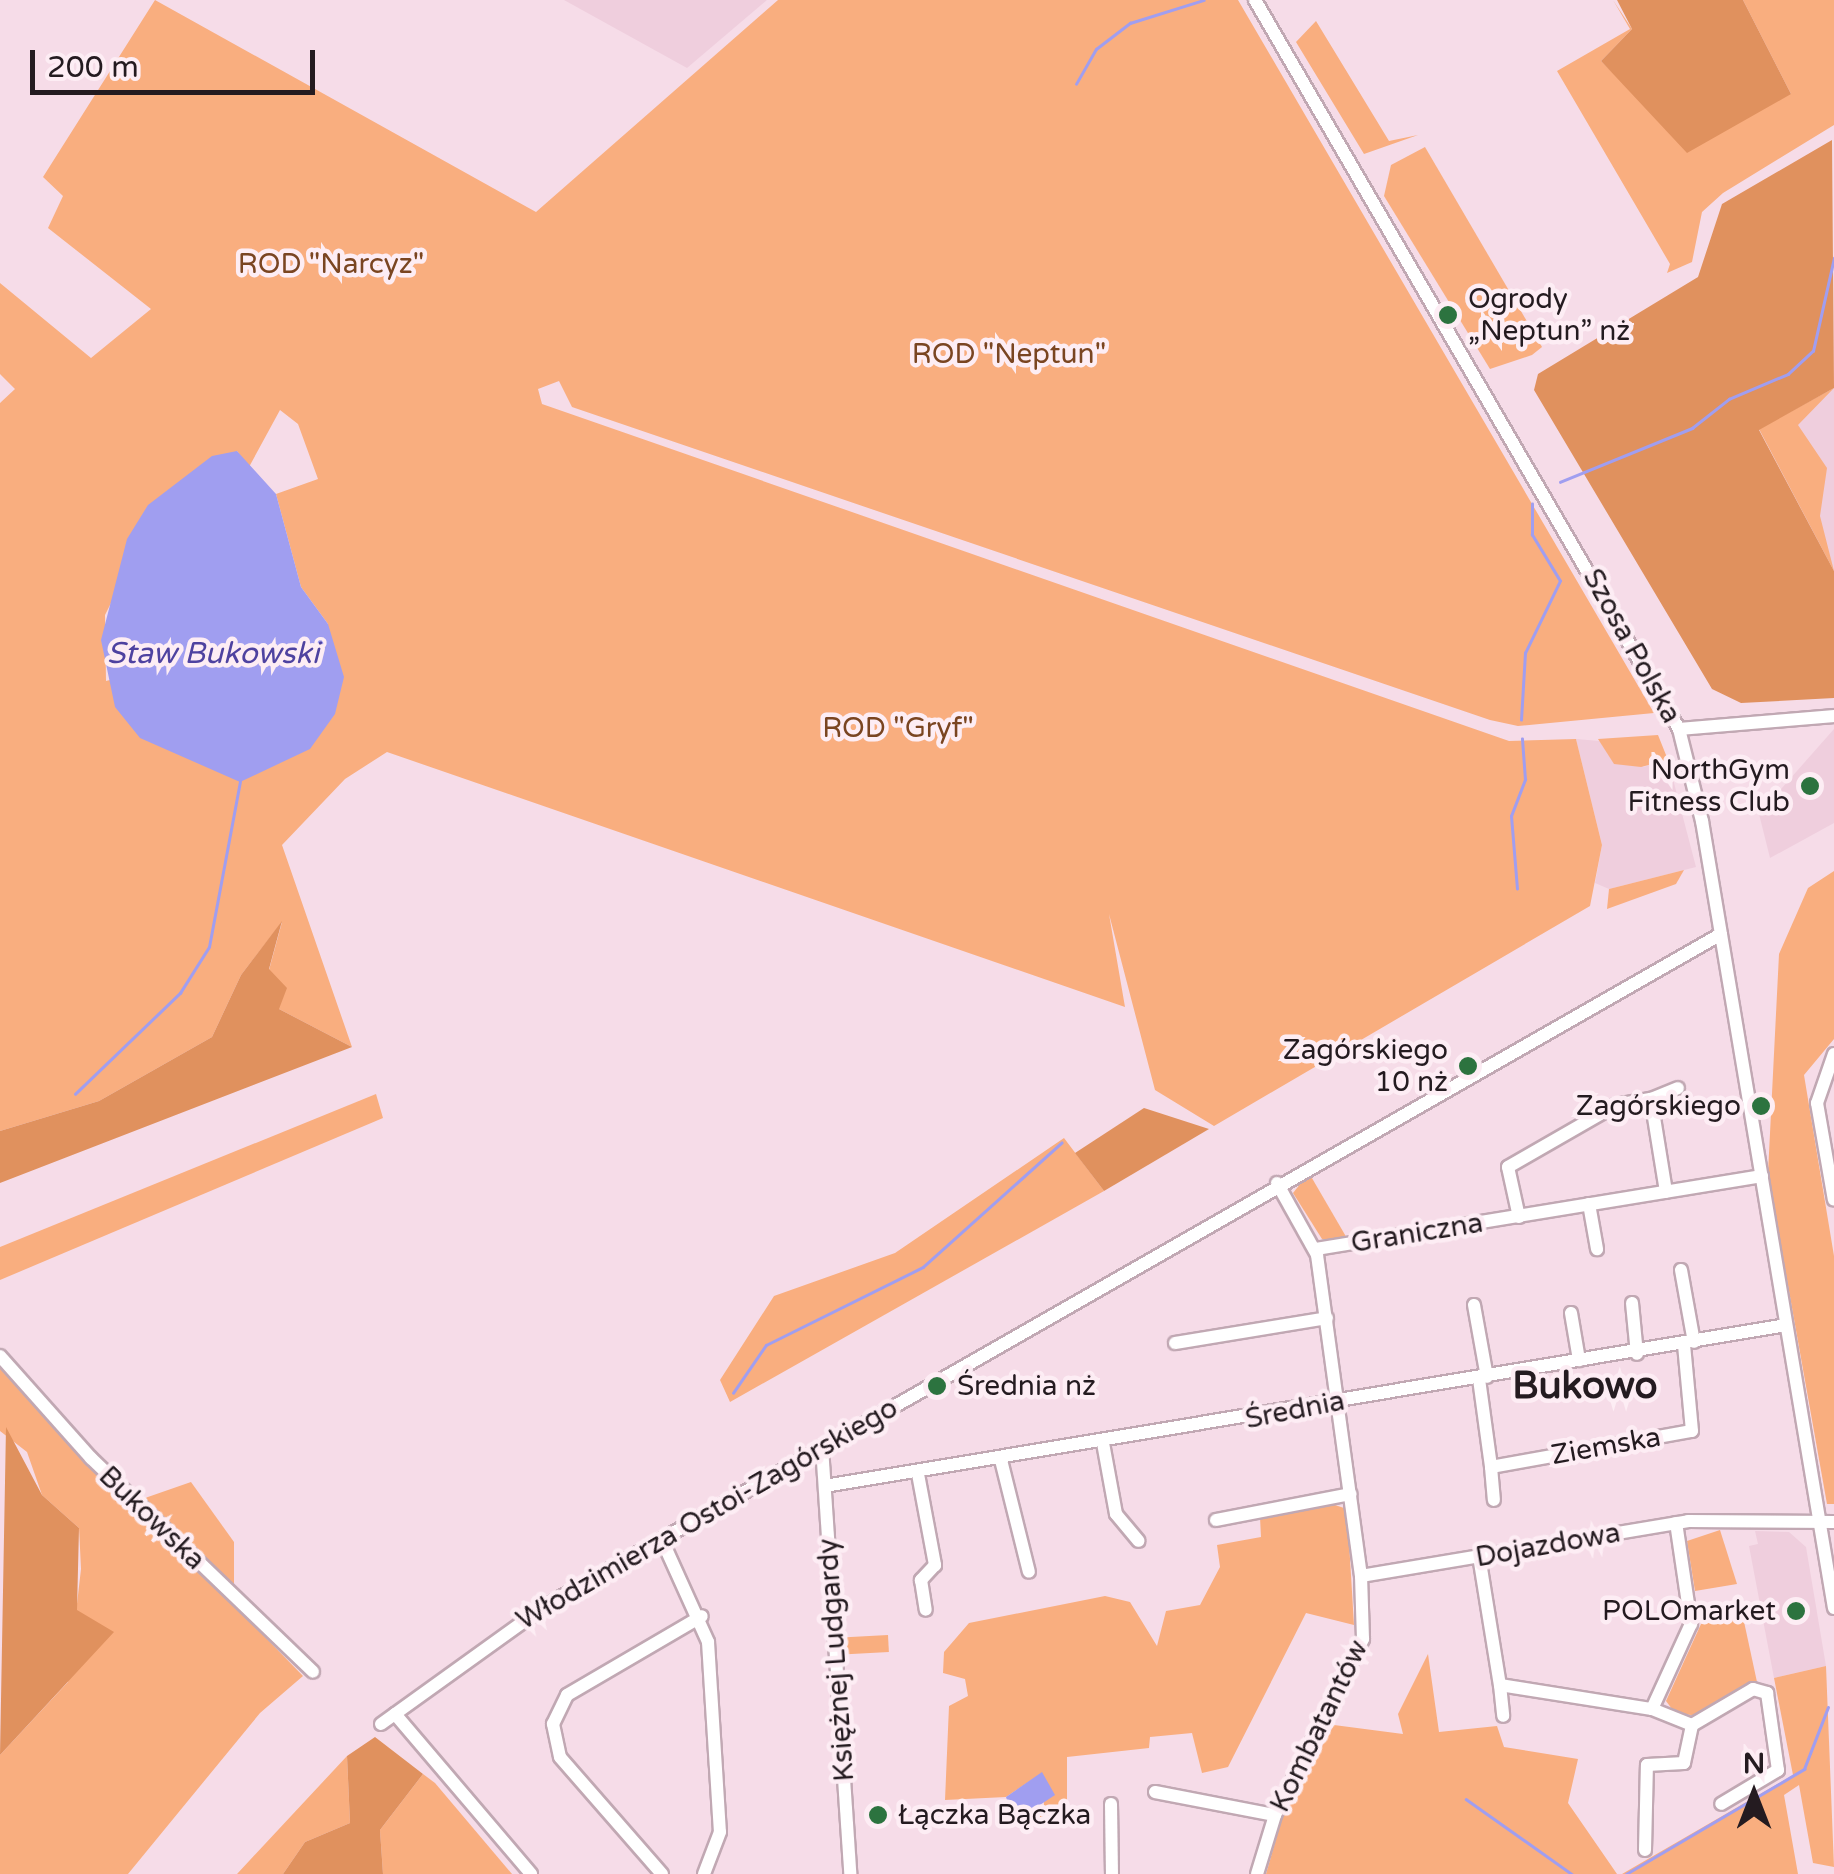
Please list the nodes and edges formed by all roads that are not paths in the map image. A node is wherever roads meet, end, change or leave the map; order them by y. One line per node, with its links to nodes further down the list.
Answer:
1 (1255, 0): 3 (street, Szosa Polska)
2 (1834, 716): 3 (street)
3 (1679, 729): 4 (street, Szosa Polska)
4 (1721, 934): 9 (street, Szosa Polska); 10 (street, Włodzimierza Ostoi-Zagórskiego)
5 (1834, 1054): 8 (street)
6 (1678, 1088): 7 (street, Graniczna)
7 (1651, 1099): 11 (street); 14 (street, Graniczna)
8 (1829, 1144): 12 (street)
9 (1762, 1176): 11 (street, Graniczna); 22 (street, Szosa Polska)
10 (1277, 1183): 15 (street); 31 (street, Włodzimierza Ostoi-Zagórskiego)
11 (1666, 1192): 13 (street, Graniczna)
12 (1834, 1200)
13 (1589, 1204): 14 (street, Graniczna); 16 (street)
14 (1519, 1217): 15 (street, Graniczna)
15 (1316, 1249): 21 (street)
16 (1598, 1249)
17 (1681, 1270): 24 (street)
18 (1632, 1303): 25 (street)
19 (1474, 1305): 28 (street)
20 (1570, 1312): 27 (street)
21 (1327, 1318): 23 (street); 29 (street)
22 (1786, 1325): 24 (street, Średnia); 39 (street, Szosa Polska)
23 (1175, 1343)
24 (1689, 1343): 25 (street, Średnia); 33 (street, Ziemska)
25 (1637, 1354): 27 (street, Średnia)
26 (0, 1356): 49 (street, Bukowska)
27 (1578, 1360): 28 (street, Średnia)
28 (1483, 1378): 29 (street, Średnia); 33 (street)
29 (1340, 1403): 30 (street, Średnia); 36 (street)
30 (1103, 1443): 32 (street, Średnia); 42 (street)
31 (822, 1447): 35 (street, Księżnej Ludgardy); 41 (street, Włodzimierza Ostoi-Zagórskiego)
32 (1001, 1460): 34 (street, Średnia); 44 (street)
33 (1491, 1467): 37 (street)
34 (918, 1474): 35 (street, Średnia); 47 (street)
35 (824, 1486): 64 (street, Księżnej Ludgardy)
36 (1352, 1494): 38 (street); 45 (street)
37 (1494, 1500)
38 (1216, 1520)
39 (1827, 1522): 40 (street, Dojazdowa); 46 (street, Szosa Polska)
40 (1676, 1523): 43 (street, Dojazdowa); 51 (street)
41 (662, 1540): 48 (street); 52 (street, Włodzimierza Ostoi-Zagórskiego)
42 (1139, 1541)
43 (1479, 1556): 45 (street, Dojazdowa); 50 (street)
44 (1029, 1572)
45 (1361, 1576): 59 (street, Kombatantów)
46 (1834, 1608)
47 (926, 1610)
48 (702, 1616): 62 (street); 63 (street)
49 (313, 1672)
50 (1500, 1686): 51 (street); 53 (street)
51 (1652, 1709): 55 (street)
52 (395, 1714): 54 (street, Włodzimierza Ostoi-Zagórskiego); 61 (street)
53 (1503, 1716)
54 (380, 1724)
55 (1692, 1725): 58 (street); 60 (street)
56 (1155, 1792): 59 (street)
57 (1111, 1804): 65 (street)
58 (1721, 1804)
59 (1275, 1815): 66 (street, Kombatantów)
60 (1645, 1850)
61 (531, 1874)
62 (662, 1874)
63 (704, 1874)
64 (850, 1874)
65 (1112, 1874)
66 (1257, 1874)

